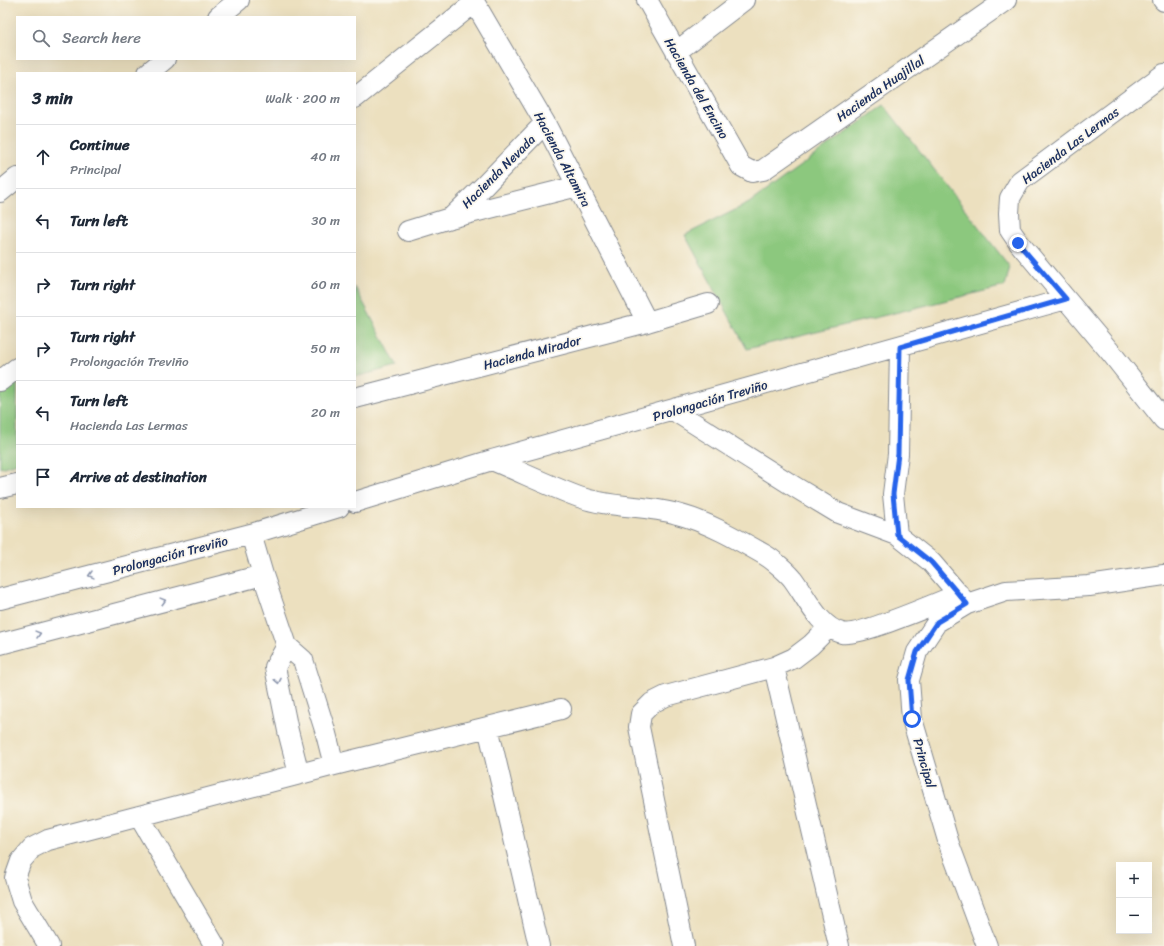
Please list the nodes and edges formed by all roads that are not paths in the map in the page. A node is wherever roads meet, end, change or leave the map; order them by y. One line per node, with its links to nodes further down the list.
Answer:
1 (239, 0): 6 (street)
2 (648, 0): 7 (street, Hacienda del Encino)
3 (744, 0): 7 (street)
4 (1006, 0): 13 (street, Hacienda Huajillal)
5 (474, 1): 11 (street); 12 (street, Hacienda Altamira)
6 (219, 16)
7 (676, 52): 13 (street, Hacienda del Encino)
8 (164, 60): 9 (street)
9 (149, 72)
10 (1164, 74): 19 (street, Hacienda Las Lermas)
11 (356, 97)
12 (545, 123): 15 (street, Hacienda Altamira); 17 (street, Hacienda Nevada)
13 (752, 172)
14 (16, 179): 16 (street)
15 (578, 186): 17 (street, Hacienda Nevada); 21 (street, Hacienda Altamira)
16 (0, 192)
17 (450, 218): 18 (street, Hacienda Nevada)
18 (408, 231)
19 (1066, 299): 22 (street, Prolongación Treviño); 27 (street, Hacienda Las Lermas)
20 (708, 304): 21 (street, Hacienda Mirador)
21 (647, 322): 25 (street, Hacienda Mirador)
22 (900, 347): 26 (street, Prolongación Treviño); 34 (street)
23 (16, 369): 24 (street)
24 (0, 382)
25 (356, 398)
26 (673, 410): 28 (street, Prolongación Treviño); 34 (street)
27 (1164, 420)
28 (492, 460): 31 (street, Prolongación Treviño); 39 (street)
29 (16, 484): 30 (street)
30 (0, 488)
31 (356, 502)
32 (336, 508): 33 (street, Prolongación Treviño)
33 (251, 534): 35 (street); 37 (street, Prolongación Treviño, one-way to 37)
34 (897, 535): 38 (street)
35 (263, 575): 40 (street, one-way to 35); 41 (street)
36 (1164, 575): 38 (street, Principal)
37 (0, 599)
38 (963, 599): 39 (street); 53 (street, Principal)
39 (829, 628): 42 (street)
40 (0, 644)
41 (287, 646): 45 (street); 46 (street, one-way to 46)
42 (774, 667): 51 (street); 52 (street)
43 (561, 709): 44 (street)
44 (488, 727): 45 (street); 50 (street)
45 (334, 765): 46 (street)
46 (299, 774): 47 (street)
47 (139, 816): 48 (street); 49 (street)
48 (49, 946)
49 (215, 946)
50 (539, 946)
51 (684, 946)
52 (839, 946)
53 (987, 946)

